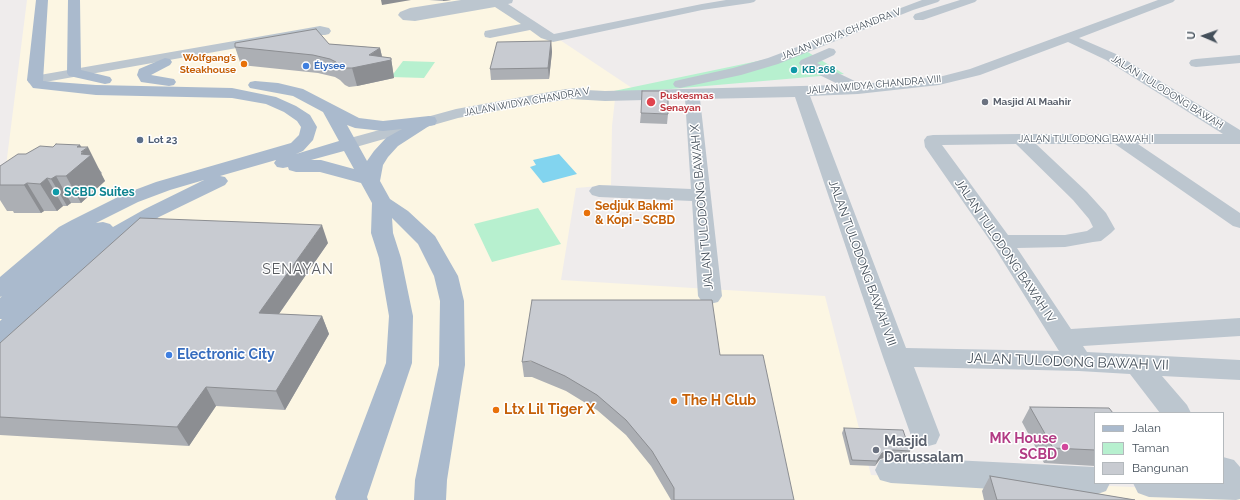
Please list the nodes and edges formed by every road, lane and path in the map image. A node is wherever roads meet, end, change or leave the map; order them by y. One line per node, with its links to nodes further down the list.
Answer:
1 (42, 0): 19 (main road)
2 (74, 0): 18 (main road)
3 (481, 0): 8 (street)
4 (515, 0): 8 (street)
5 (750, 0): 12 (street)
6 (971, 0): 10 (street, JALAN WIDYA CHANDRA V)
7 (1169, 0): 14 (street, JALAN WIDYA CHANDRA VIII)
8 (495, 1): 12 (street)
9 (895, 3): 11 (street)
10 (937, 5): 11 (street, JALAN WIDYA CHANDRA V)
11 (917, 6): 21 (street, JALAN WIDYA CHANDRA V); 22 (street, JALAN WIDYA CHANDRA V)
12 (532, 26): 13 (street)
13 (490, 34)
14 (1063, 39): 21 (street, JALAN WIDYA CHANDRA VIII); 28 (street, JALAN TULODONG BAWAH)
15 (1240, 59): 17 (street)
16 (164, 62): 18 (street); 18 (street); 20 (main road)
17 (1196, 62)
18 (80, 75): 19 (street); 20 (main road)
19 (36, 82): 34 (main road)
20 (169, 82): 26 (main road)
21 (849, 87): 23 (street, JALAN WIDYA CHANDRA VIII)
22 (641, 92): 24 (street, JALAN WIDYA CHANDRA VIII); 25 (street, JALAN WIDYA CHANDRA VIII)
23 (800, 92): 25 (street, JALAN WIDYA CHANDRA VIII); 48 (street, JALAN TULODONG BAWAH VIII)
24 (566, 94): 27 (street, JALAN WIDYA CHANDRA V)
25 (692, 94): 38 (street, JALAN TULODONG BAWAH X)
26 (330, 110): 27 (main road); 32 (main road)
27 (428, 122): 32 (street, JALAN WIDYA CHANDRA V); 36 (main road)
28 (1240, 138): 30 (street, JALAN TULODONG BAWAH I)
29 (1020, 139): 30 (street, JALAN TULODONG BAWAH I); 31 (street, JALAN TULODONG BAWAH I); 41 (street)
30 (1119, 139): 39 (street)
31 (933, 140): 41 (street, JALAN TULODONG BAWAH IV)
32 (348, 144): 33 (main road); 36 (main road)
33 (257, 170): 35 (main road); 36 (main road)
34 (194, 178): 40 (main road); 42 (main road)
35 (220, 179): 40 (main road); 46 (main road)
36 (376, 192): 58 (main road); 59 (main road)
37 (599, 192): 38 (street)
38 (701, 196): 43 (street, JALAN TULODONG BAWAH X)
39 (1240, 222)
40 (83, 239): 44 (main road)
41 (1002, 242): 47 (street, JALAN TULODONG BAWAH IV)
42 (0, 289)
43 (710, 296)
44 (0, 311)
45 (1240, 327): 47 (street)
46 (0, 335)
47 (1065, 338): 49 (street, JALAN TULODONG BAWAH IV)
48 (896, 357): 49 (street, JALAN TULODONG BAWAH VII); 53 (street, JALAN TULODONG BAWAH VIII)
49 (1079, 361): 50 (street, JALAN TULODONG BAWAH VII)
50 (1137, 364): 51 (street, JALAN TULODONG BAWAH VII); 52 (street)
51 (1240, 370)
52 (1176, 412)
53 (924, 435)
54 (891, 470): 56 (street)
55 (1224, 471): 57 (street)
56 (1094, 480)
57 (1170, 484)
58 (352, 500)
59 (430, 500)

